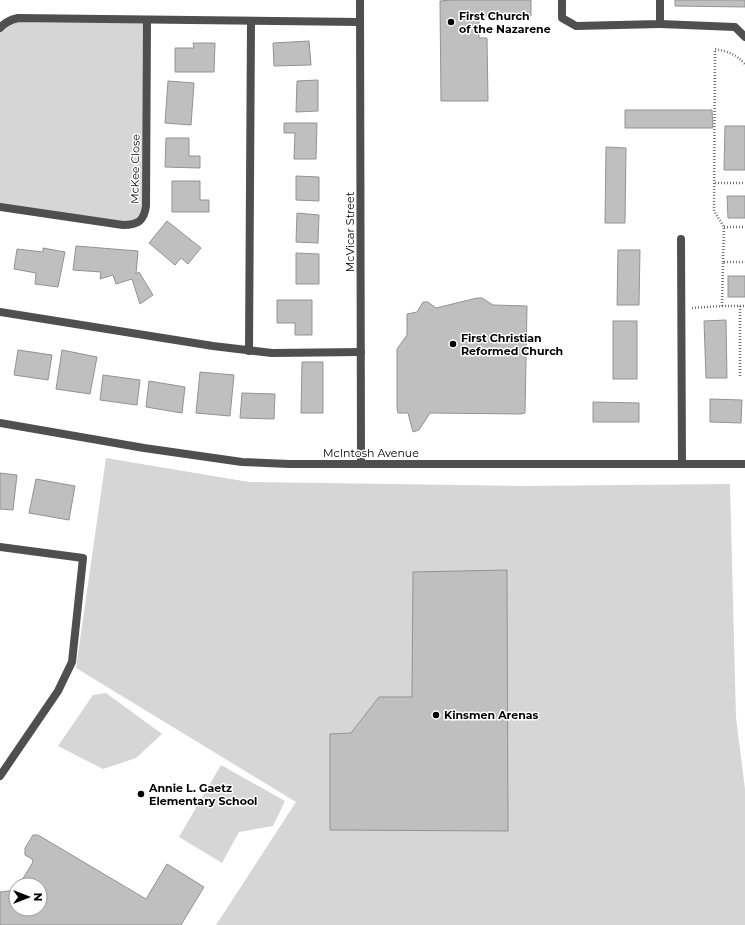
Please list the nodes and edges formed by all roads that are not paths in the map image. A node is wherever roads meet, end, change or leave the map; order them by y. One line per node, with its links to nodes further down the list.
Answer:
1 (360, 0): 6 (street, McVicar Street)
2 (562, 0): 7 (street)
3 (660, 0): 7 (street)
4 (147, 20): 5 (street); 8 (street); 10 (street, McKee Close)
5 (251, 21): 6 (street); 13 (street)
6 (360, 22): 14 (street, McVicar Street)
7 (660, 24): 9 (street)
8 (0, 28)
9 (745, 37)
10 (0, 207)
11 (681, 239): 17 (street)
12 (0, 312): 13 (street)
13 (249, 351): 14 (street)
14 (361, 352): 16 (street, McVicar Street)
15 (0, 423): 16 (street, McIntosh Avenue)
16 (361, 464): 17 (street, McIntosh Avenue)
17 (682, 464): 18 (street, McIntosh Avenue)
18 (745, 464)
19 (0, 547): 20 (street)
20 (0, 776)

